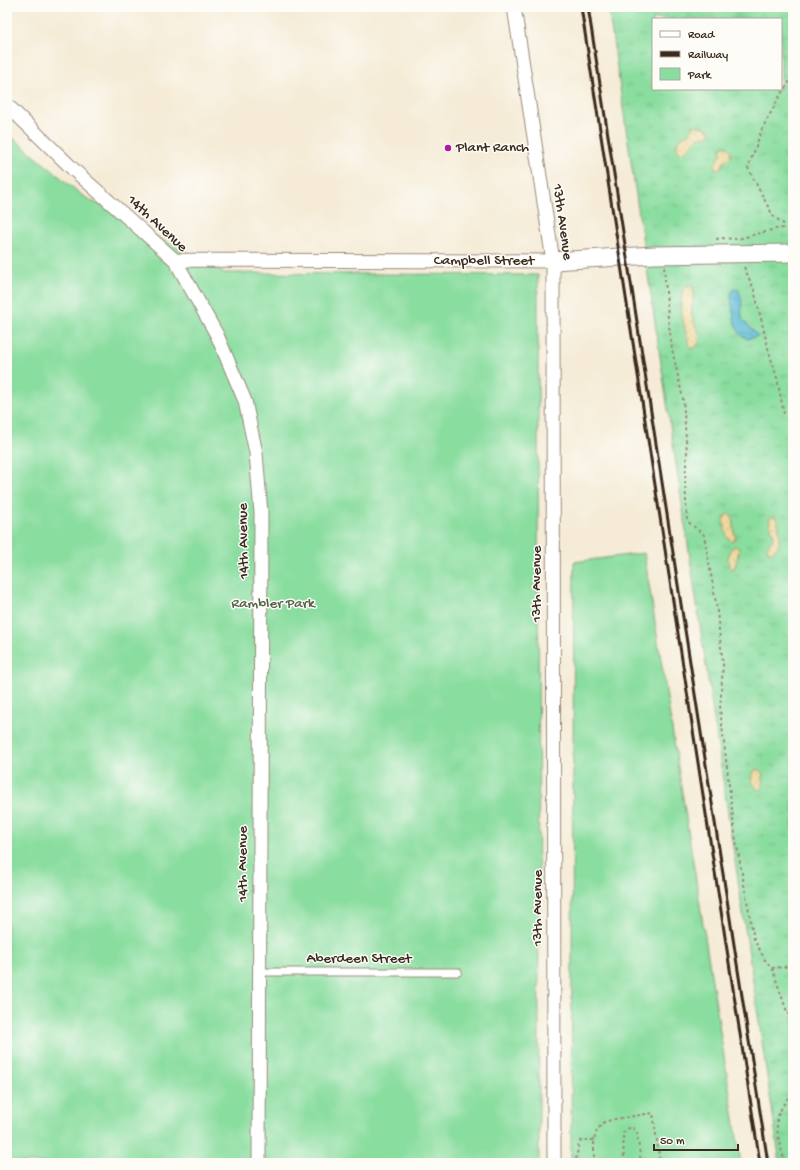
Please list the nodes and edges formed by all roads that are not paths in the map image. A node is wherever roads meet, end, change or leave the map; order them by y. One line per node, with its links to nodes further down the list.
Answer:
1 (514, 7): 5 (street, 13th Avenue)
2 (7, 105): 4 (street, 14th Avenue)
3 (793, 254): 5 (street, Campbell Street)
4 (175, 260): 5 (street, Campbell Street); 6 (street, 14th Avenue)
5 (553, 261): 8 (street, 13th Avenue)
6 (259, 972): 7 (lane, Aberdeen Street); 9 (street, 14th Avenue)
7 (458, 972)
8 (554, 1162)
9 (259, 1163)

